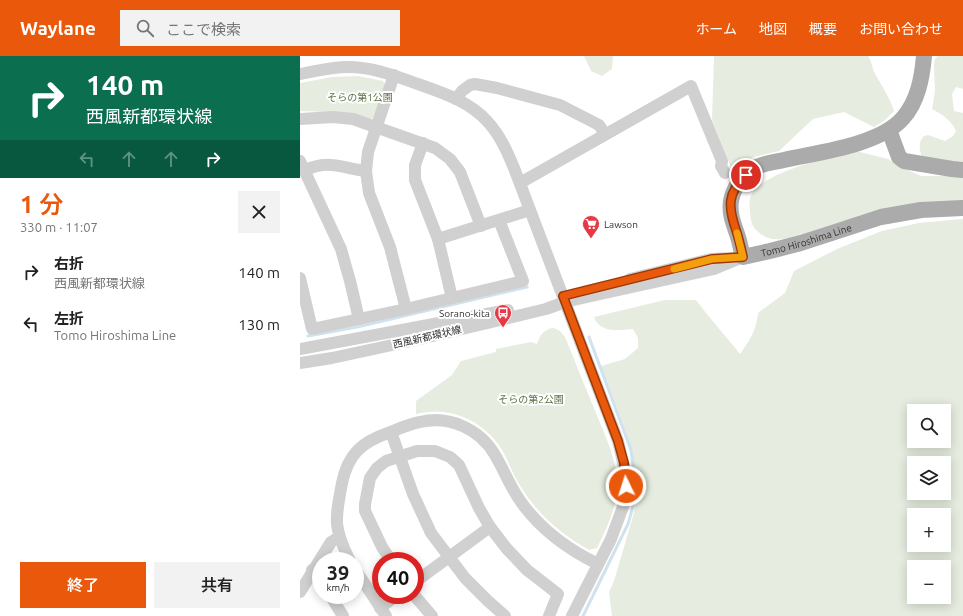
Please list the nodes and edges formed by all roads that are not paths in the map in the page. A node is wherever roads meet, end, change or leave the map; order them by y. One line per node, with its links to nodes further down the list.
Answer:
1 (924, 56): 7 (main road)
2 (300, 74): 3 (street)
3 (394, 75): 4 (street); 6 (street)
4 (456, 99): 8 (street); 14 (street)
5 (300, 119): 6 (street)
6 (376, 127): 9 (street); 12 (street)
7 (889, 130): 11 (main road); 20 (main road)
8 (605, 134): 13 (street); 14 (street)
9 (423, 143): 18 (street); 19 (street)
10 (302, 166): 12 (street); 25 (street)
11 (963, 170)
12 (366, 172): 24 (street)
13 (725, 173)
14 (520, 183): 16 (street)
15 (963, 208): 20 (main road, Tomo Hiroshima Line)
16 (530, 210): 17 (street); 23 (street)
17 (499, 220): 18 (street); 22 (street)
18 (481, 226): 19 (street)
19 (438, 239): 22 (street)
20 (743, 257): 23 (street, 西風新都環状線)
21 (300, 278): 25 (street)
22 (452, 298): 24 (street)
23 (564, 299): 26 (street, 西風新都環状線); 27 (street, 西風新都環状線); 36 (street)
24 (406, 309): 25 (street)
25 (359, 319)
26 (300, 349)
27 (300, 363)
28 (391, 432): 29 (street); 31 (street); 36 (street)
29 (399, 457): 30 (street); 34 (street); 35 (street)
30 (490, 527): 35 (street); 48 (street)
31 (339, 537): 32 (street); 33 (street)
32 (324, 552)
33 (346, 552)
34 (386, 552)
35 (448, 558): 38 (street); 47 (street)
36 (598, 564): 49 (street)
37 (312, 570): 40 (street)
38 (424, 575)
39 (364, 584): 44 (street)
40 (300, 592)
41 (336, 604): 45 (street)
42 (390, 604): 44 (street)
43 (422, 604): 46 (street)
44 (383, 612)
45 (343, 616)
46 (432, 616)
47 (506, 616)
48 (550, 616)
49 (572, 616)

